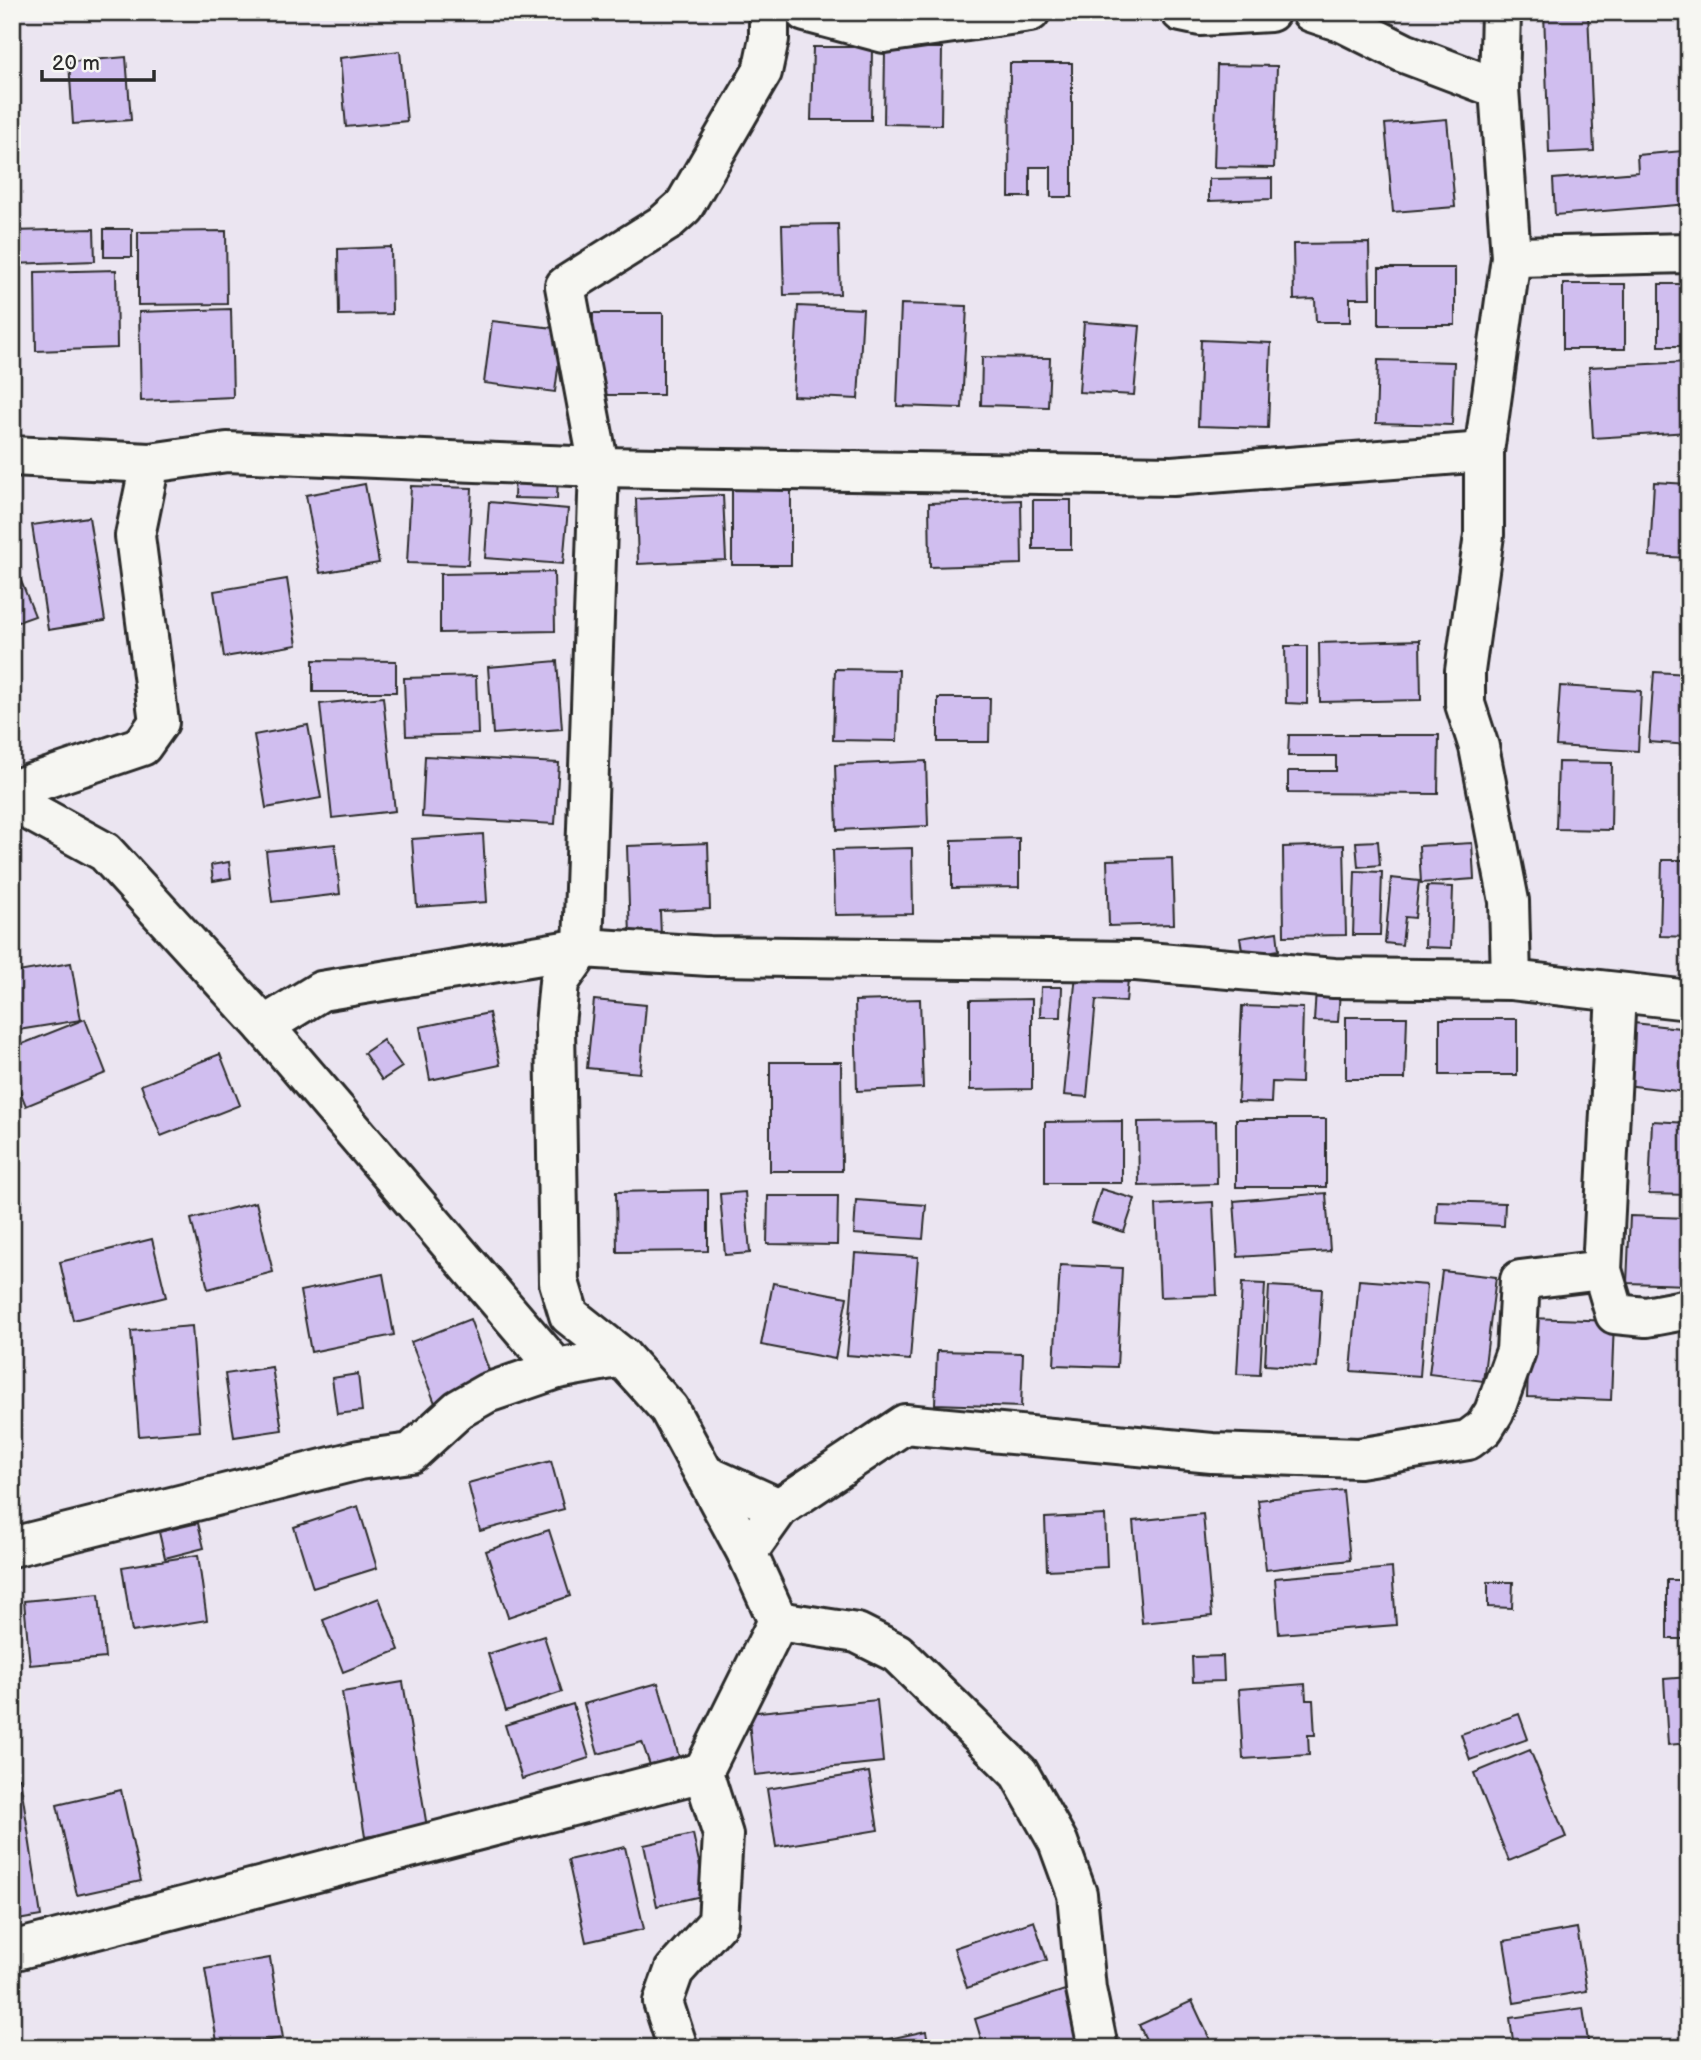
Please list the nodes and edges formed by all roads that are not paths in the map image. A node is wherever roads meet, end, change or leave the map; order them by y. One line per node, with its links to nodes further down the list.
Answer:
1 (769, 12): 14 (street)
2 (805, 12): 3 (street)
3 (1030, 12)
4 (1181, 12): 5 (street)
5 (1270, 12)
6 (1311, 12): 8 (street)
7 (1501, 12): 8 (street)
8 (1499, 89): 10 (street)
9 (1689, 253): 10 (street)
10 (1511, 257): 11 (street)
11 (1484, 452): 14 (street); 18 (street)
12 (12, 456): 13 (street)
13 (150, 463): 14 (street); 15 (street)
14 (599, 467): 17 (street)
15 (12, 790)
16 (12, 801): 21 (street)
17 (583, 948): 18 (street); 21 (street); 24 (street)
18 (1511, 980): 19 (street)
19 (1616, 993): 20 (street); 22 (street)
20 (1689, 1000)
21 (264, 1026): 26 (street)
22 (1602, 1270): 23 (street); 28 (street)
23 (1689, 1309)
24 (569, 1315): 25 (street); 26 (street)
25 (622, 1357): 26 (street); 27 (street)
26 (557, 1369): 29 (street)
27 (706, 1475): 28 (street); 30 (street)
28 (779, 1508): 30 (street)
29 (12, 1547)
30 (747, 1553): 31 (street)
31 (778, 1621): 32 (street); 35 (street)
32 (703, 1772): 33 (street); 34 (street)
33 (12, 1951)
34 (678, 2048)
35 (1098, 2048)

